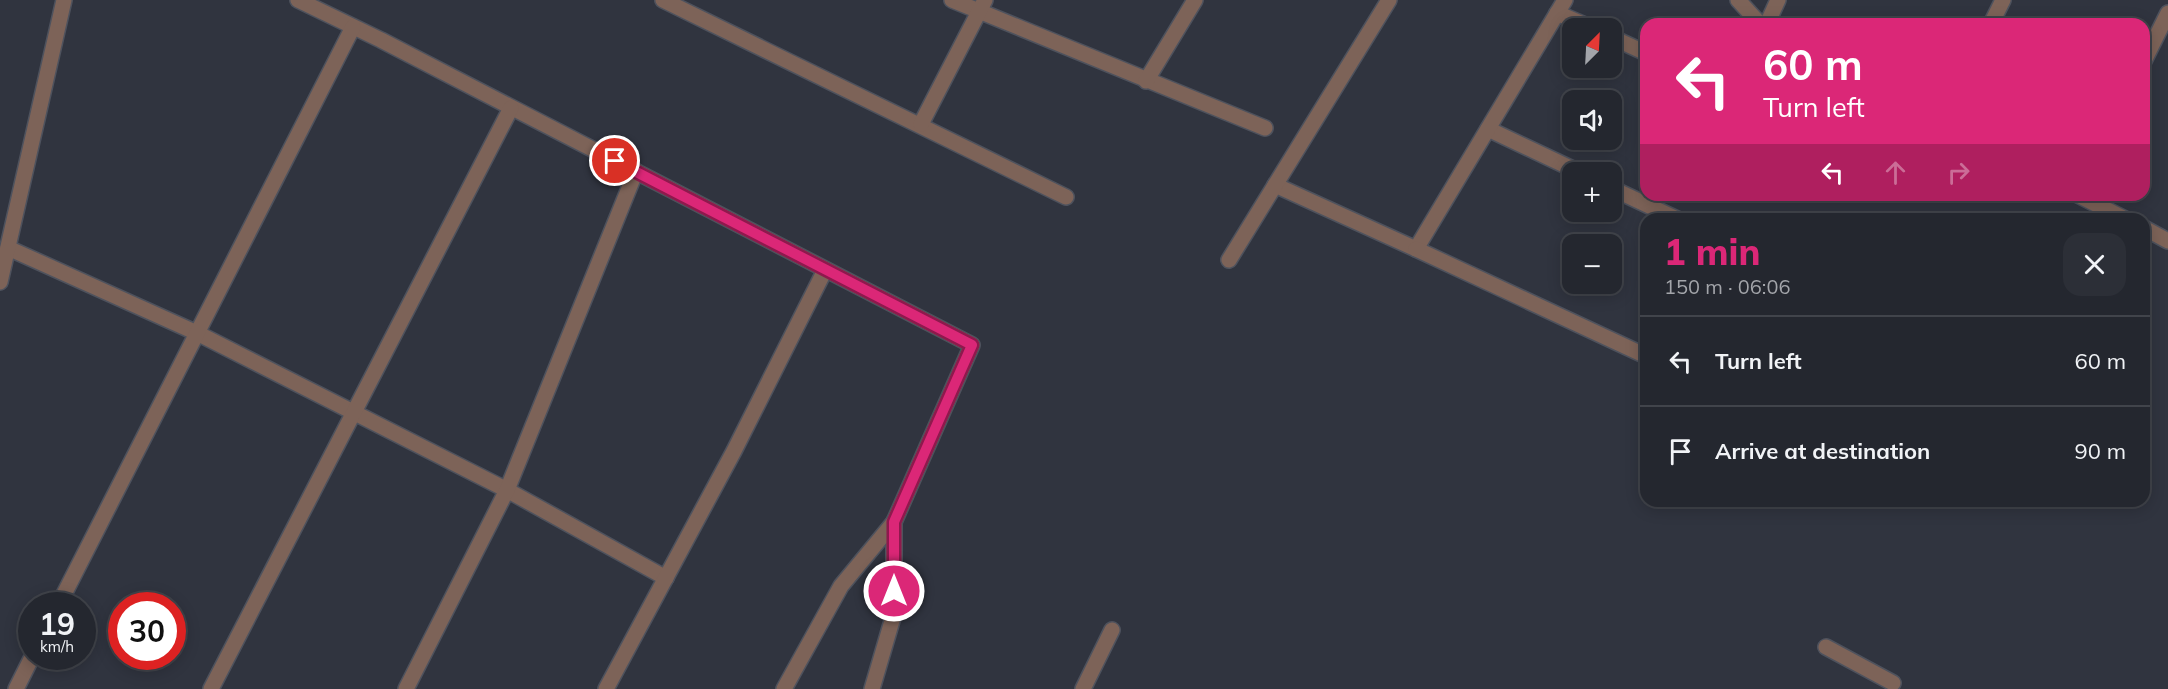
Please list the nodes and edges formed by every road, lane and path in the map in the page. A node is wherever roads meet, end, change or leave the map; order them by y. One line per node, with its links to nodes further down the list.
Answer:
1 (64, 0): 36 (street)
2 (297, 0): 17 (street)
3 (663, 0): 23 (street)
4 (952, 0): 10 (street)
5 (1195, 0): 21 (street)
6 (1389, 0): 28 (street)
7 (1738, 0): 14 (street)
8 (1778, 0): 15 (street)
9 (2003, 0): 16 (street)
10 (982, 6): 21 (street); 23 (street)
11 (1561, 7): 13 (street); 25 (street)
12 (2168, 13): 19 (street)
13 (1577, 18)
14 (1754, 18)
15 (1770, 18)
16 (1994, 18)
17 (353, 27): 22 (street); 41 (street)
18 (1622, 42): 20 (street)
19 (2150, 49)
20 (1640, 50)
21 (1146, 81): 24 (street)
22 (511, 108): 27 (street); 43 (street)
23 (921, 124): 30 (street)
24 (1265, 128)
25 (1488, 129): 26 (street); 37 (street)
26 (1562, 164)
27 (636, 171): 39 (street); 44 (street)
28 (1275, 185): 37 (street); 38 (street)
29 (1622, 193): 32 (street)
30 (1066, 197)
31 (2090, 201): 33 (street)
32 (1664, 213)
33 (2113, 213)
34 (2150, 231): 35 (street)
35 (2168, 241)
36 (8, 248): 40 (street); 41 (street)
37 (1416, 249): 42 (street)
38 (1229, 260)
39 (825, 270): 45 (street); 46 (street)
40 (0, 282)
41 (197, 333): 43 (street); 47 (street)
42 (1640, 353)
43 (353, 413): 44 (street); 53 (street)
44 (507, 490): 46 (street); 54 (street)
45 (894, 522): 56 (street); 57 (street)
46 (666, 578): 55 (street)
47 (65, 592)
48 (1112, 630): 58 (street)
49 (1826, 647): 51 (street)
50 (26, 670): 52 (street)
51 (1896, 687)
52 (16, 689)
53 (211, 689)
54 (406, 689)
55 (606, 689)
56 (784, 689)
57 (872, 689)
58 (1083, 689)

